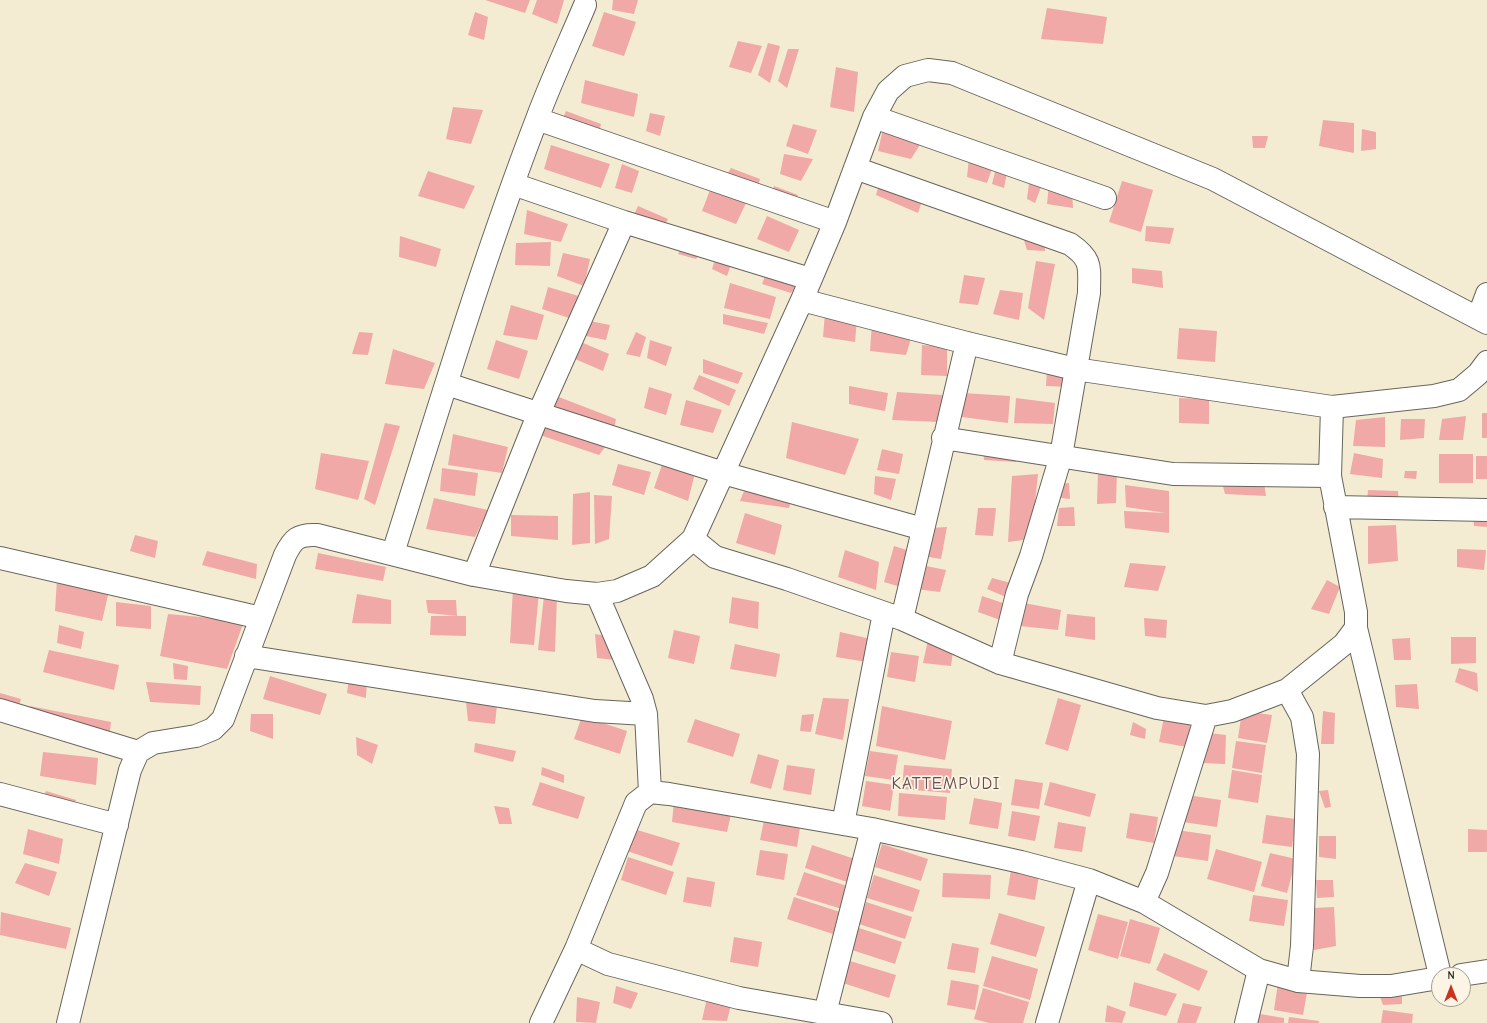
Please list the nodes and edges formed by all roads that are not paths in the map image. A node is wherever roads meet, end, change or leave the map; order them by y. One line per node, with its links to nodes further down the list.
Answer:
1 (584, 5): 3 (street)
2 (874, 117): 4 (street); 6 (street); 12 (street)
3 (537, 119): 5 (street); 8 (street)
4 (855, 168): 8 (street); 15 (street)
5 (514, 184): 7 (street); 16 (street)
6 (1105, 198)
7 (624, 222): 9 (street); 18 (street)
8 (835, 222): 9 (street)
9 (810, 279): 11 (street)
10 (1487, 294): 12 (street)
11 (802, 300): 13 (street); 21 (street)
12 (1482, 320)
13 (967, 343): 15 (street); 19 (street)
14 (1487, 362): 17 (street)
15 (1075, 369): 17 (street); 20 (street)
16 (447, 384): 18 (street); 27 (street)
17 (1332, 407): 22 (street)
18 (538, 415): 21 (street); 29 (street)
19 (943, 438): 20 (street); 25 (street)
20 (1060, 456): 22 (street); 35 (street)
21 (723, 473): 25 (street); 26 (street)
22 (1330, 476): 23 (street)
23 (1336, 507): 24 (street); 33 (street)
24 (1487, 510)
25 (923, 529): 31 (street)
26 (693, 539): 30 (street); 31 (street)
27 (393, 553): 29 (street); 32 (street)
28 (0, 558): 32 (street)
29 (474, 574): 30 (street)
30 (597, 594): 38 (street)
31 (893, 616): 35 (street); 43 (street)
32 (261, 618): 34 (street)
33 (1356, 628): 36 (street); 49 (street)
34 (246, 656): 38 (street); 40 (street)
35 (1000, 663): 39 (street)
36 (1286, 690): 39 (street); 54 (street)
37 (0, 710): 40 (street)
38 (646, 714): 41 (street)
39 (1206, 716): 47 (street)
40 (138, 752): 44 (street)
41 (650, 792): 43 (street); 48 (street)
42 (0, 794): 44 (street)
43 (843, 824): 45 (street)
44 (117, 825): 56 (street)
45 (872, 829): 46 (street); 55 (street)
46 (1089, 880): 47 (street); 59 (street)
47 (1144, 902): 50 (street)
48 (576, 949): 55 (street); 57 (street)
49 (1438, 967)
50 (1259, 970): 54 (street); 60 (street)
51 (1487, 971): 52 (street)
52 (1471, 973)
53 (1431, 979): 54 (street)
54 (1298, 980)
55 (824, 1013): 58 (street)
56 (68, 1023)
57 (541, 1023)
58 (881, 1023)
59 (1047, 1023)
60 (1246, 1023)

